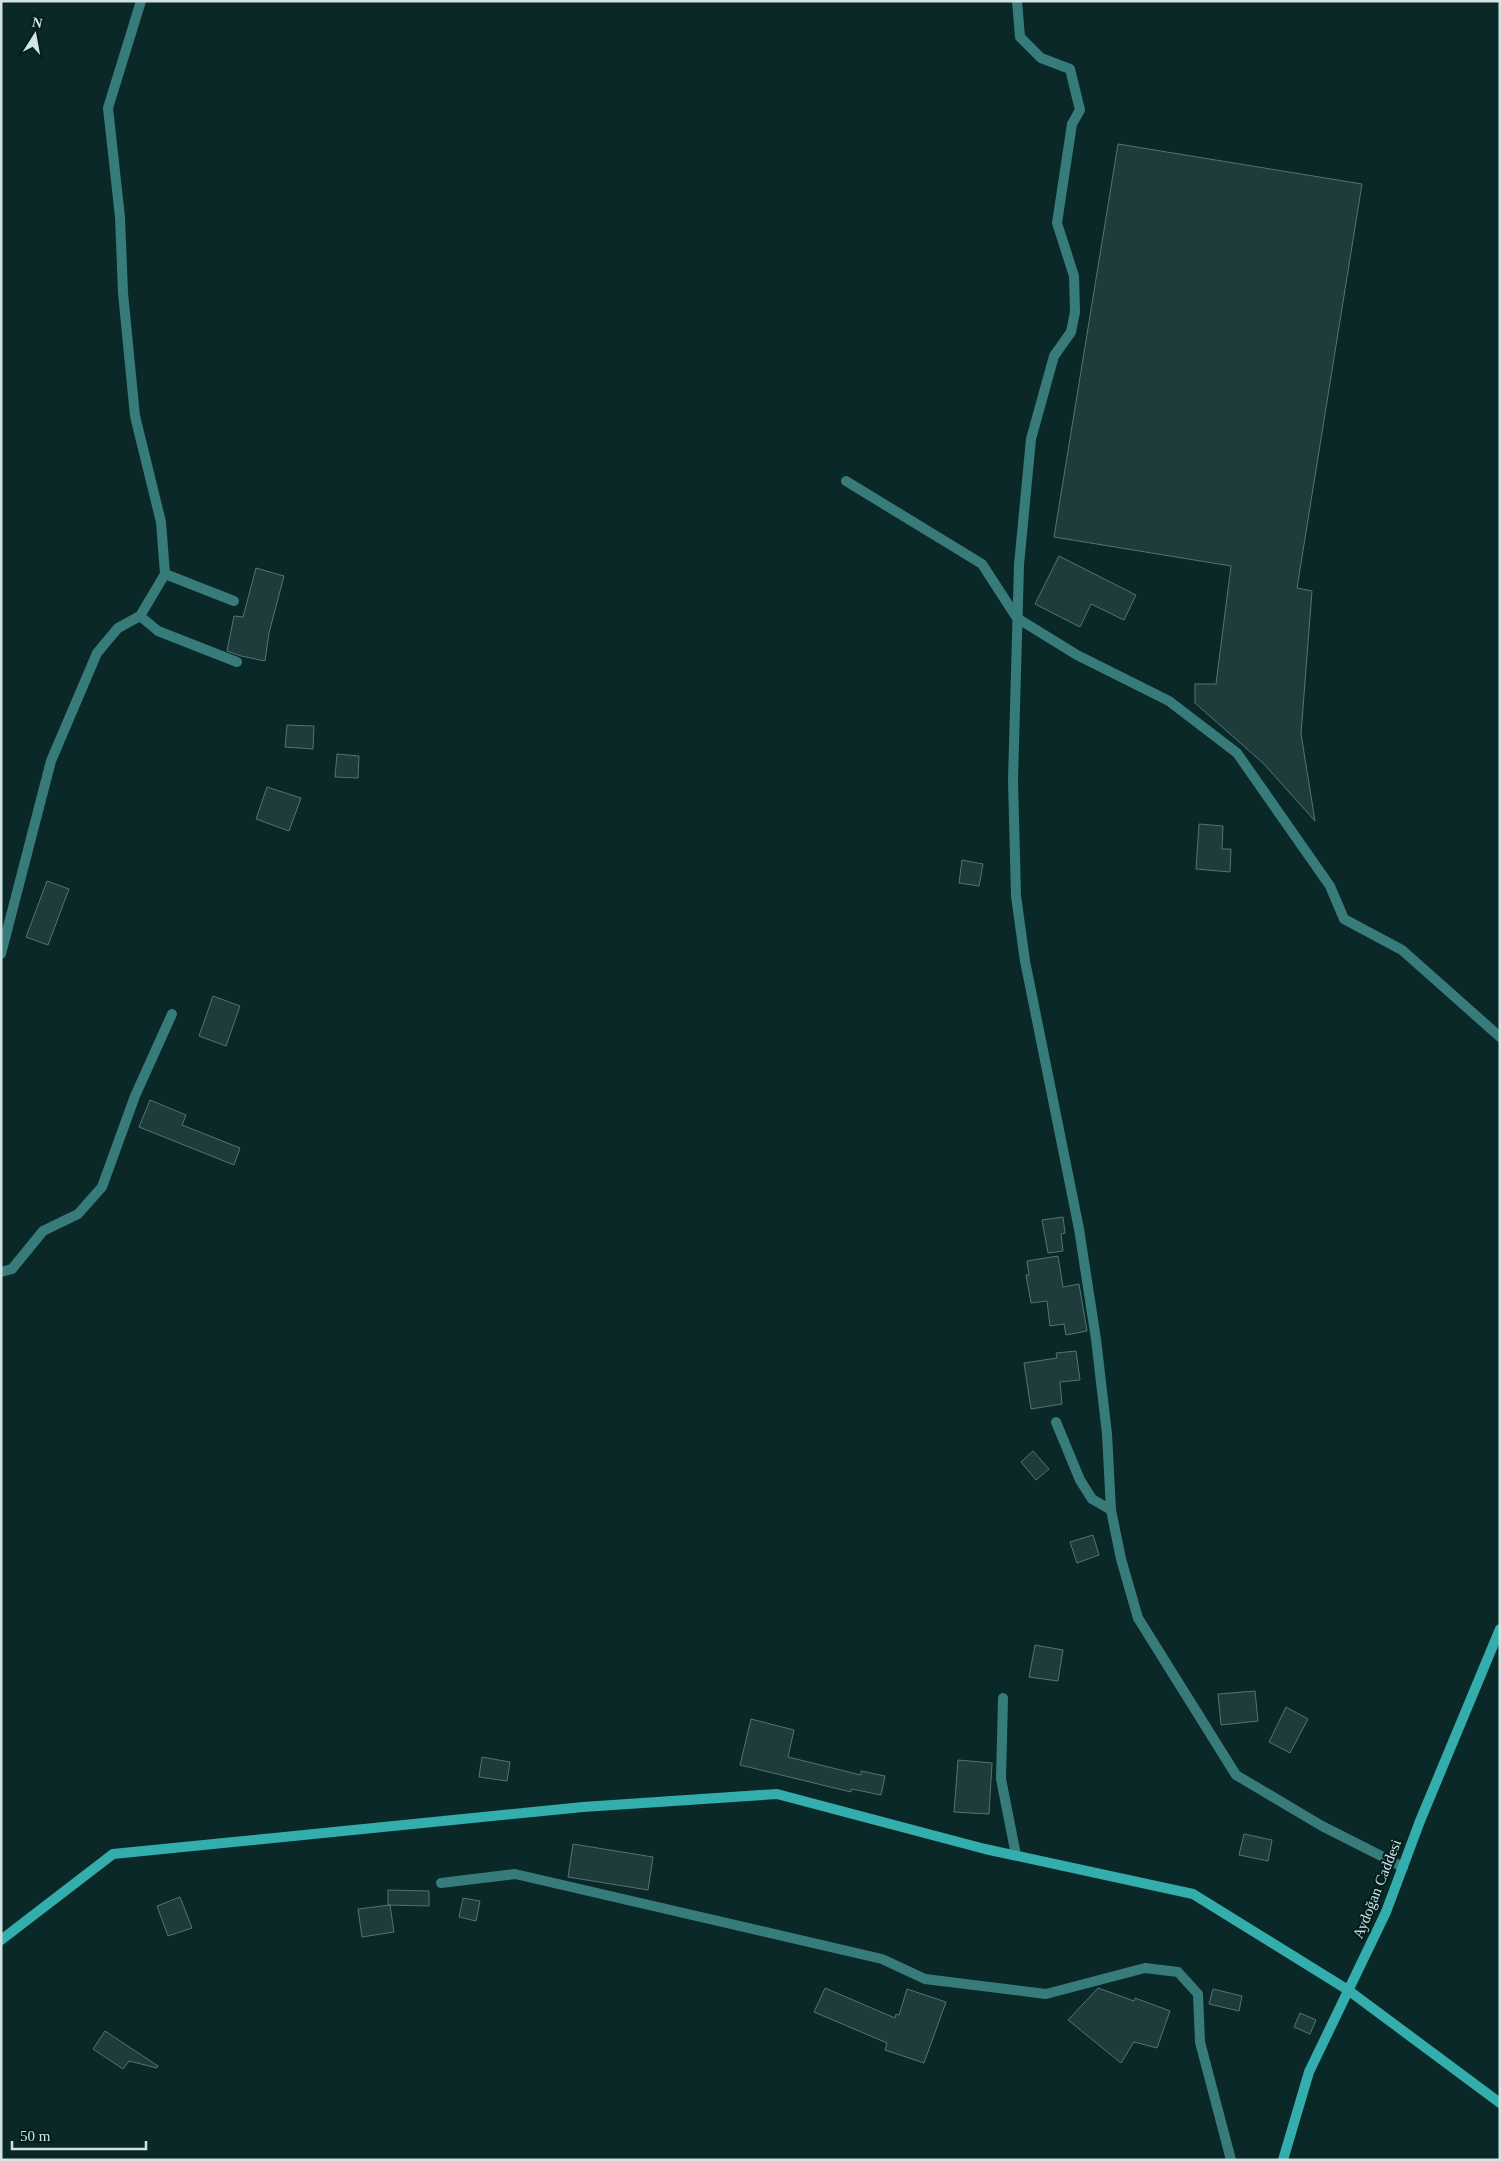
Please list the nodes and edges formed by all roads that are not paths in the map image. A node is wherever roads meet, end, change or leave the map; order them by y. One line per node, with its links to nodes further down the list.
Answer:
1 (141, 1): 4 (street)
2 (1017, 1): 7 (street)
3 (846, 481): 7 (street)
4 (165, 574): 5 (street); 6 (street)
5 (234, 601)
6 (140, 616): 8 (street); 9 (street)
7 (1017, 618): 11 (street); 14 (street)
8 (237, 662)
9 (1, 954)
10 (172, 1014): 12 (street)
11 (1500, 1037)
12 (1, 1272)
13 (1056, 1422): 14 (street)
14 (1111, 1510): 18 (street)
15 (1500, 1629): 18 (street, Aydoğan Caddesi)
16 (1003, 1698): 17 (street)
17 (1016, 1855): 20 (street); 21 (street)
18 (1403, 1867): 21 (street, Aydoğan Caddesi)
19 (442, 1883): 23 (street)
20 (1, 1940)
21 (1348, 1990): 22 (street); 24 (street, Aydoğan Caddesi)
22 (1500, 2103)
23 (1231, 2160)
24 (1283, 2160)

